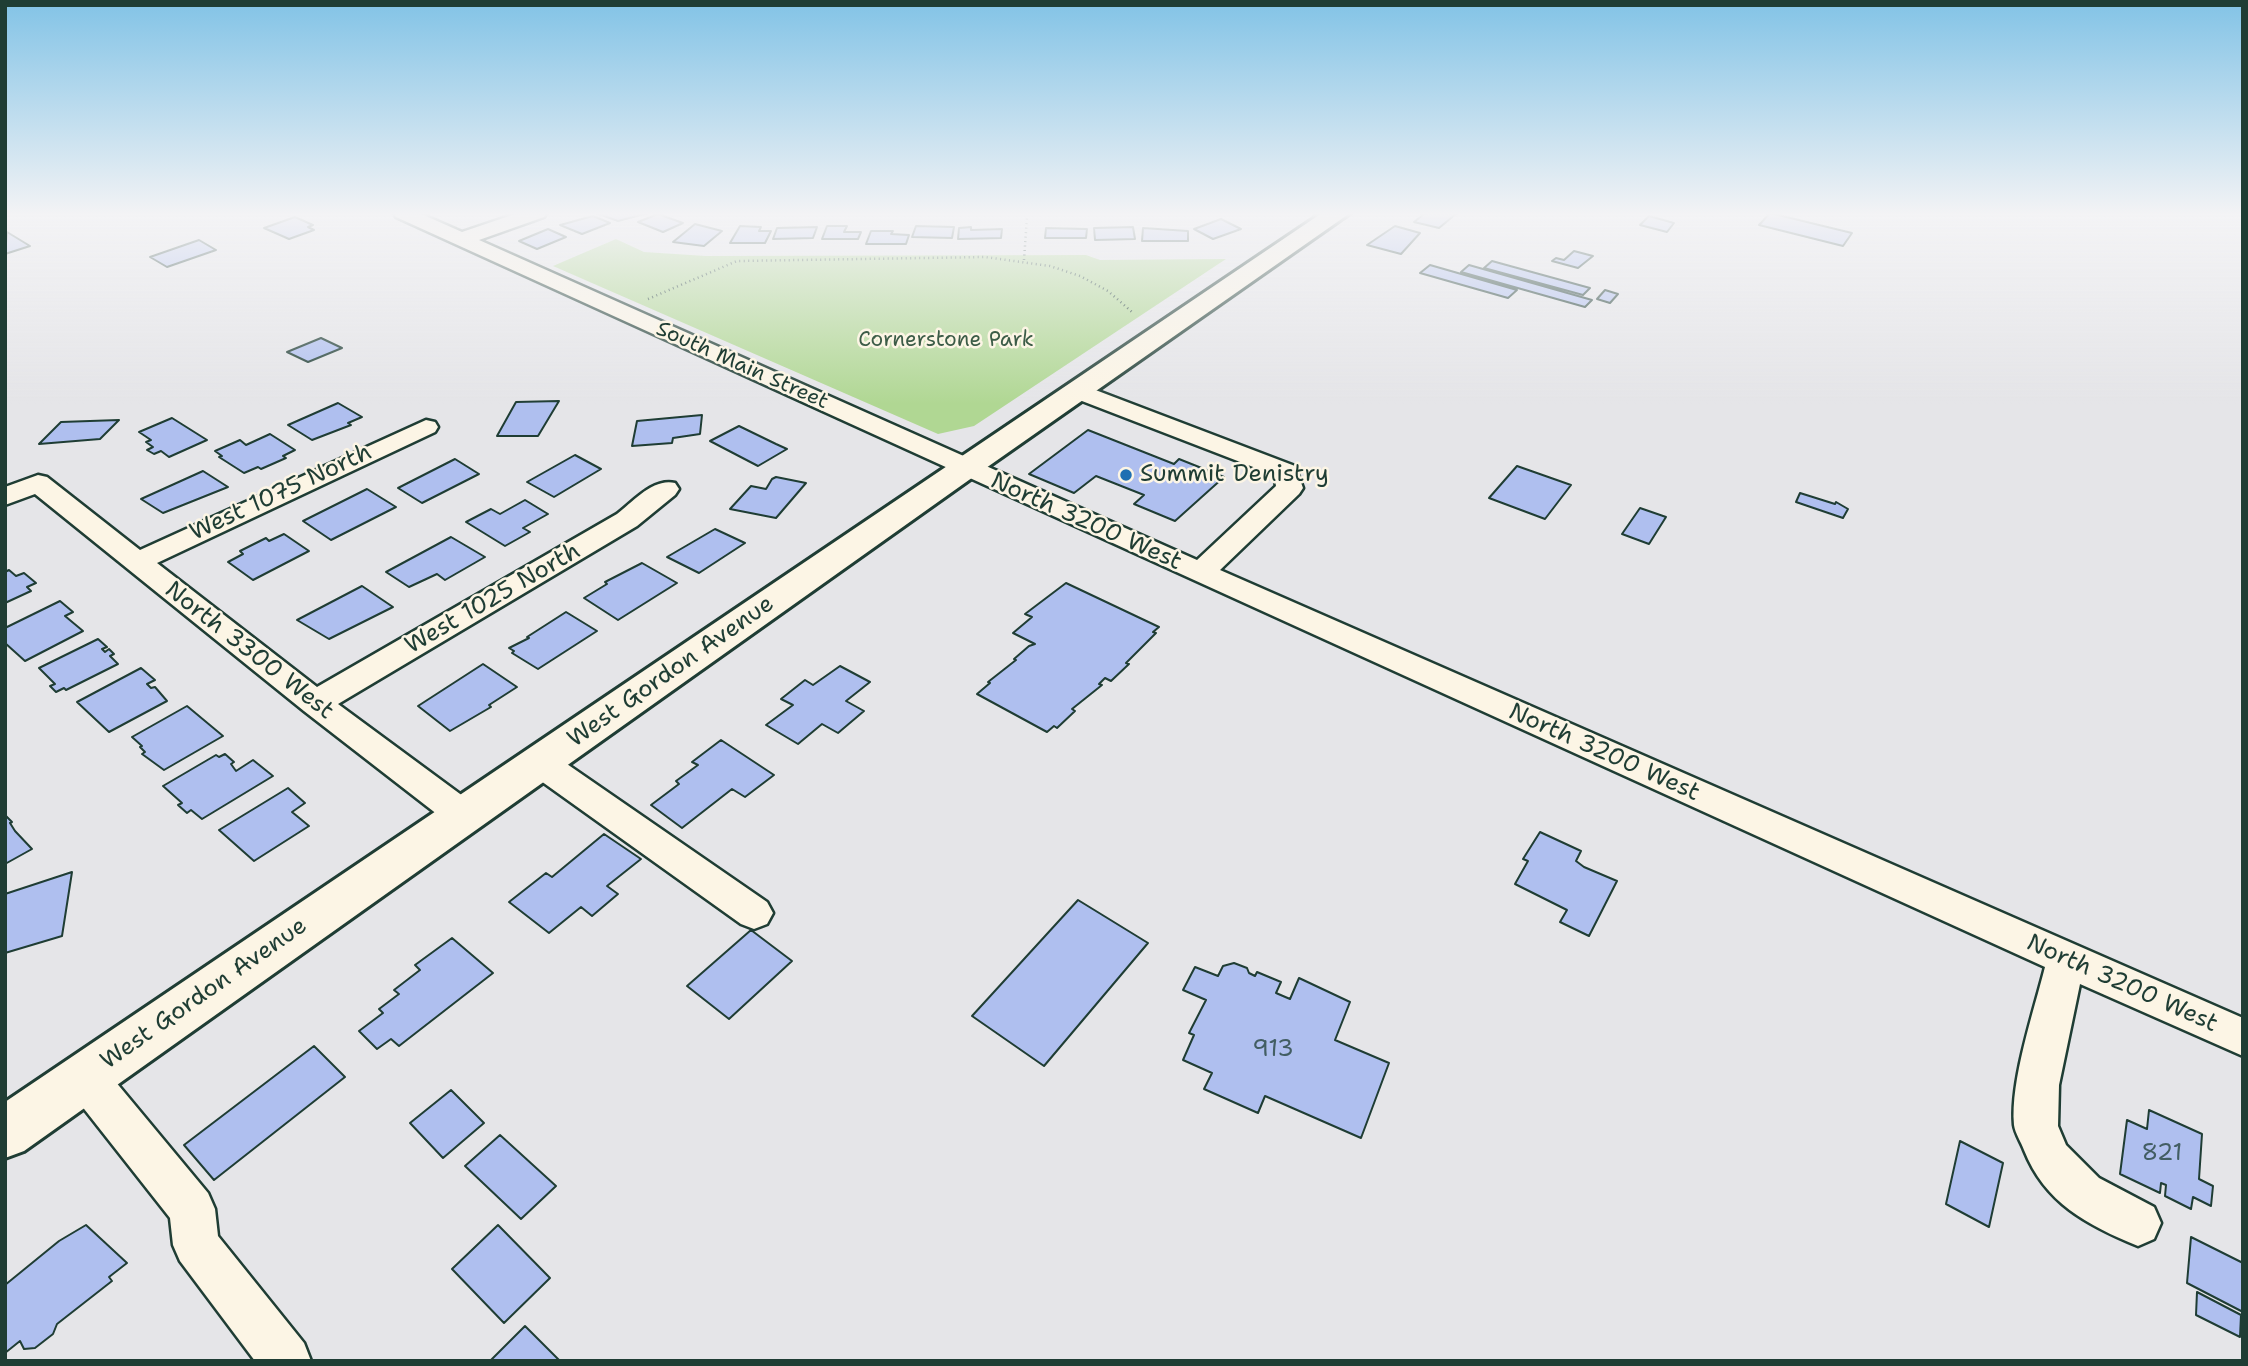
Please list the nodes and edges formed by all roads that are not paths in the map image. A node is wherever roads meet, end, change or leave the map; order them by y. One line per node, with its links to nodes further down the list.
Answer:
1 (545, 277): 5 (street, South Main Street)
2 (1245, 277): 3 (main road, West Gordon Avenue)
3 (1077, 391): 5 (main road, West Gordon Avenue); 9 (street)
4 (426, 427): 8 (street, West 1075 North)
5 (965, 467): 9 (street, North 3200 West); 11 (main road, West Gordon Avenue)
6 (666, 489): 10 (street, West 1025 North)
7 (5, 497): 8 (street, North 3300 West)
8 (137, 562): 10 (street, North 3300 West)
9 (1200, 573): 14 (street, North 3200 West)
10 (315, 703): 12 (street, North 3300 West)
11 (539, 762): 12 (main road, West Gordon Avenue); 13 (street)
12 (463, 815): 16 (main road, West Gordon Avenue)
13 (754, 913)
14 (2066, 959): 15 (street, North 3200 West); 18 (street)
15 (2243, 1038)
16 (85, 1077): 17 (main road, West Gordon Avenue); 19 (street)
17 (5, 1133)
18 (2138, 1223)
19 (286, 1361)

